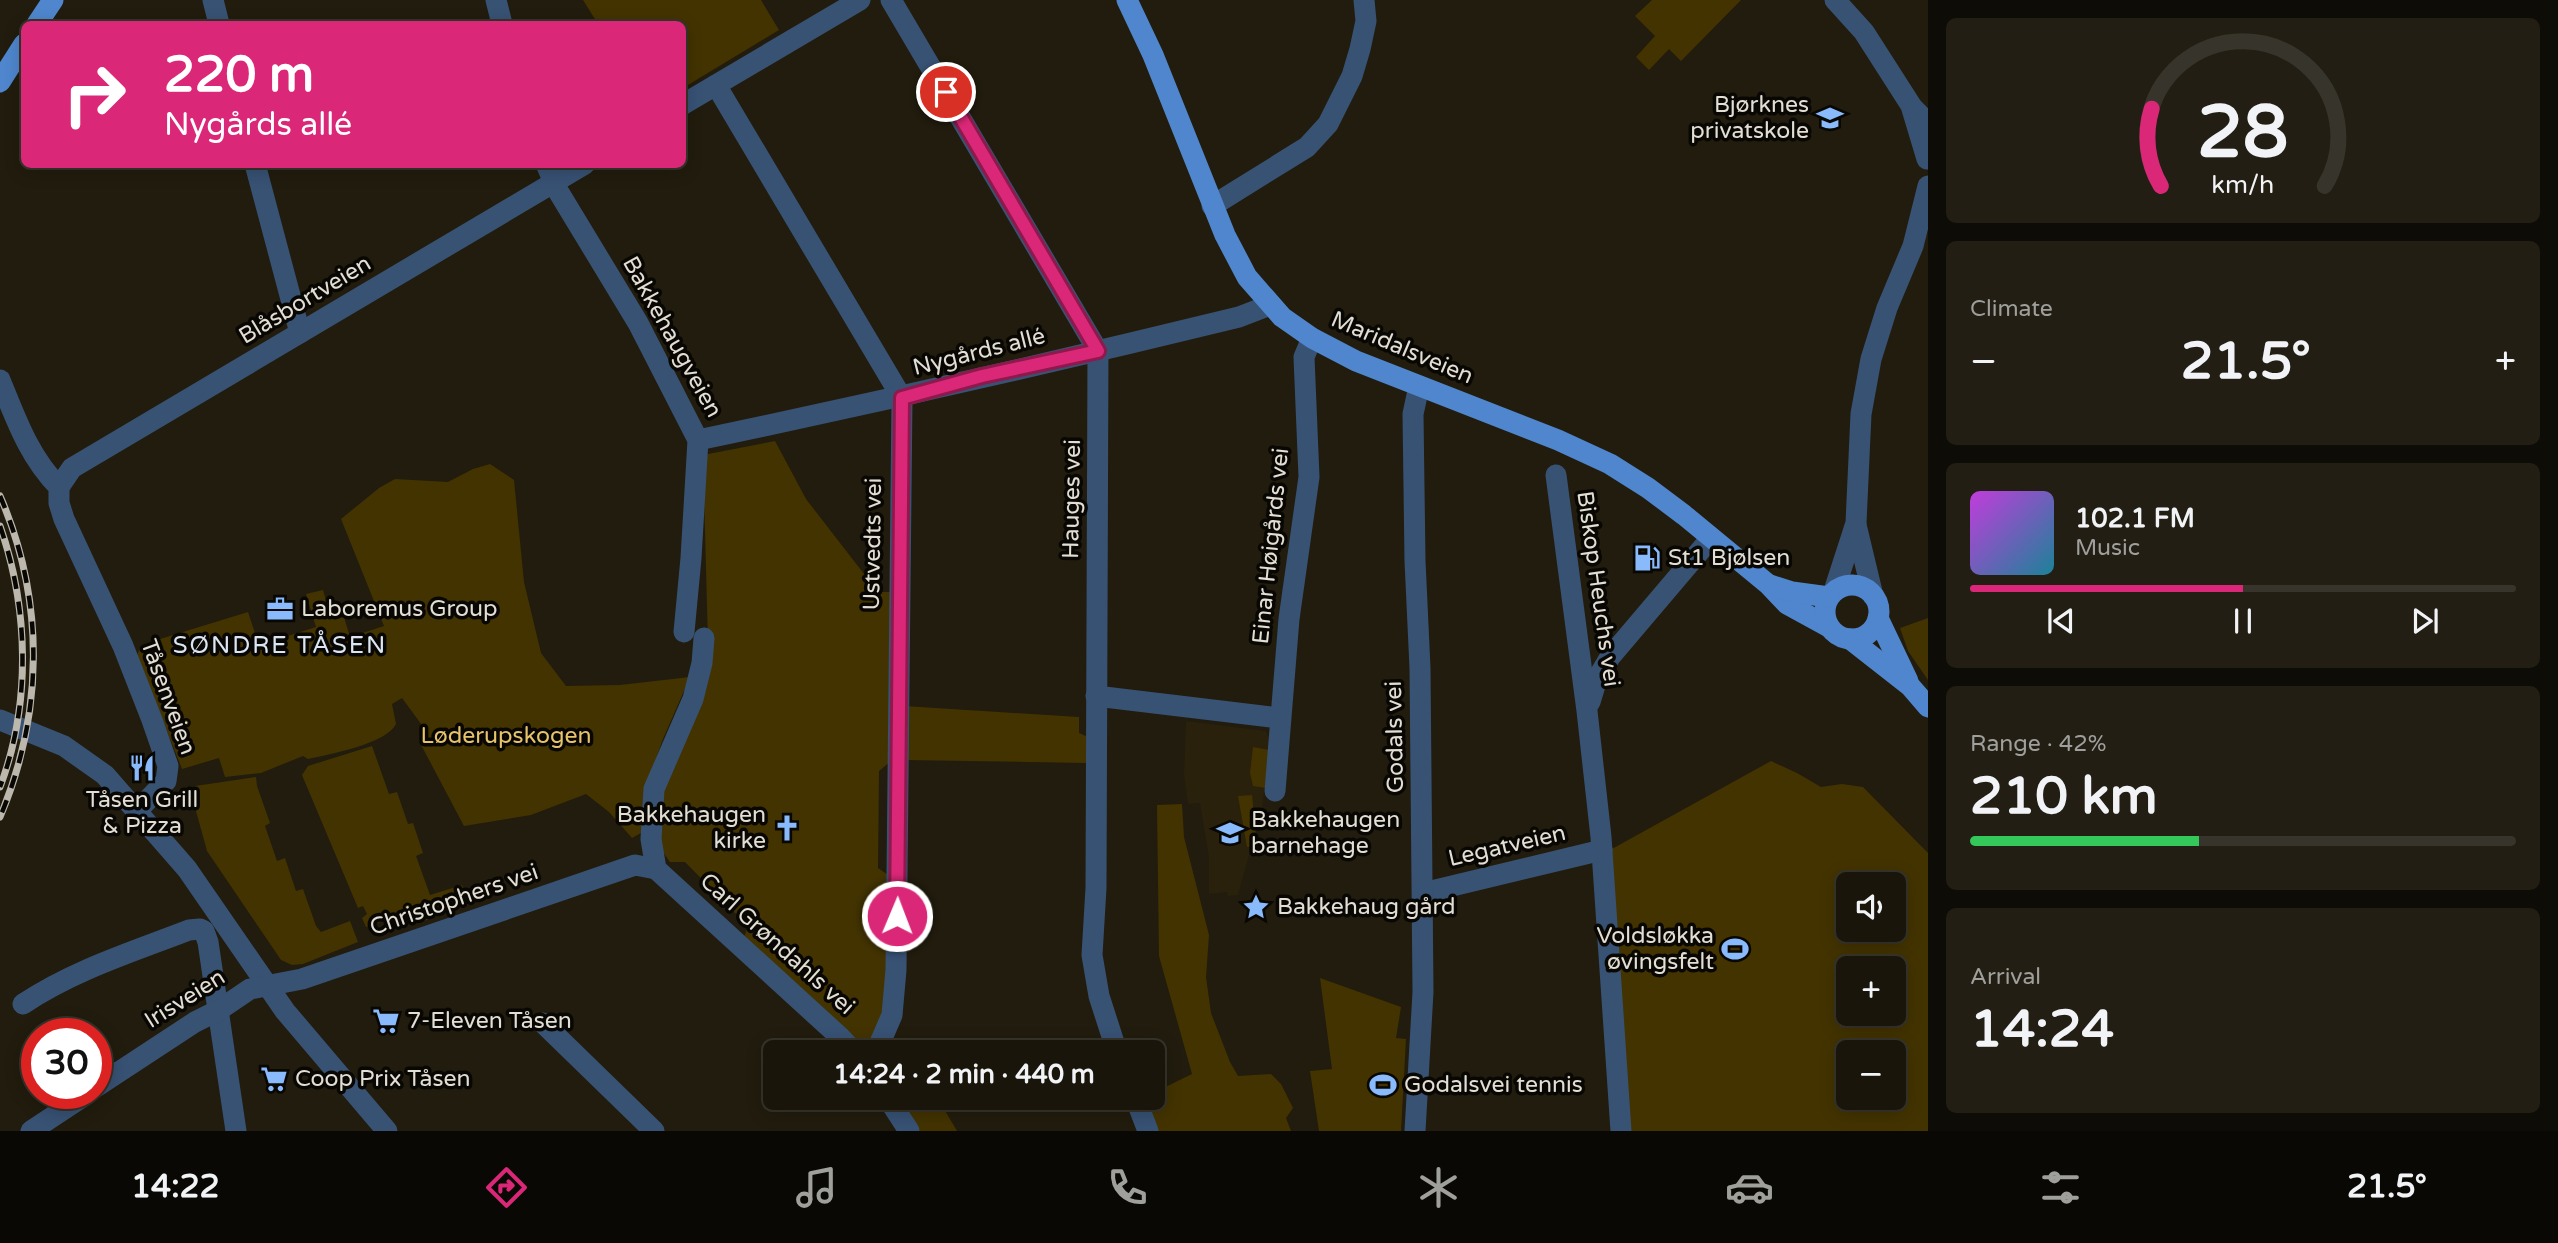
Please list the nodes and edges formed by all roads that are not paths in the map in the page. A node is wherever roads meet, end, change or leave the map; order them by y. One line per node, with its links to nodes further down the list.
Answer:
1 (53, 0): 9 (main road)
2 (213, 0): 10 (street)
3 (496, 0): 11 (street)
4 (860, 0): 14 (street)
5 (891, 0): 30 (street)
6 (1127, 0): 24 (main road, Maridalsveien)
7 (1364, 0): 24 (street)
8 (1835, 0): 16 (street)
9 (39, 21)
10 (218, 21)
11 (501, 21)
12 (21, 49): 13 (main road)
13 (0, 82)
14 (716, 85): 15 (street); 33 (street)
15 (686, 104)
16 (1912, 107): 17 (street); 18 (street)
17 (1928, 123)
18 (1928, 158): 22 (street)
19 (257, 168): 28 (street)
20 (571, 168): 21 (street, Blåsbortveien)
21 (550, 174): 28 (street, Blåsbortveien); 34 (street, Bakkehaugveien)
22 (1928, 178)
23 (1928, 187): 26 (street)
24 (1212, 206): 27 (main road, Maridalsveien)
25 (1928, 227): 26 (street)
26 (1913, 246): 37 (street)
27 (1270, 305): 29 (main road, Maridalsveien); 30 (street, Nygårds allé)
28 (300, 332): 36 (street, Blåsbortveien)
29 (1312, 338): 32 (main road, Maridalsveien); 49 (street, Einar Høigårds vei)
30 (1098, 351): 33 (street, Nygårds allé); 46 (street, Hauges vei)
31 (0, 380): 36 (street, Tåsenveien)
32 (1419, 386): 38 (main road, Maridalsveien); 55 (street, Godals vei)
33 (902, 398): 34 (street, Nygårds allé); 61 (street, Ustvedts vei)
34 (698, 440): 54 (street, Bakkehaugveien)
35 (1556, 475): 48 (street, Biskop Heuchs vei)
36 (59, 487): 52 (street, Tåsenveien)
37 (1856, 523): 40 (street); 41 (street)
38 (1711, 538): 39 (main road, Maridalsveien); 48 (street, Biskop Heuchs vei)
39 (1769, 585): 40 (main road, Maridalsveien); 43 (main road, Maridalsveien)
40 (1832, 594): 41 (main road); 43 (main road)
41 (1874, 596): 42 (main road)
42 (1878, 618): 44 (main road); 45 (main road)
43 (1829, 628): 44 (main road)
44 (1850, 639): 45 (main road)
45 (1910, 686): 47 (main road)
46 (1096, 696): 49 (street); 62 (street, Hauges vei)
47 (1928, 707)
48 (1587, 710): 53 (street, Biskop Heuchs vei)
49 (1279, 718): 51 (street, Einar Høigårds vei)
50 (0, 720): 52 (street)
51 (1275, 791)
52 (137, 811): 56 (street)
53 (1602, 850): 55 (street, Legatveien); 74 (street, Biskop Heuchs vei)
54 (656, 869): 56 (street, Christophers vei); 60 (street, Carl Grøndahls vei)
55 (1423, 893): 73 (street, Godals vei)
56 (269, 987): 58 (street, Irisveien); 69 (street)
57 (23, 1004): 58 (street)
58 (219, 1010): 63 (street, Irisveien); 68 (street)
59 (543, 1023): 70 (street)
60 (841, 1040)
61 (881, 1040)
62 (1113, 1040)
63 (112, 1076)
64 (64, 1109): 67 (street)
65 (895, 1110): 71 (street)
66 (1140, 1110): 72 (street)
67 (31, 1131)
68 (236, 1131)
69 (387, 1131)
70 (654, 1131)
71 (909, 1131)
72 (1148, 1131)
73 (1415, 1131)
74 (1621, 1131)

